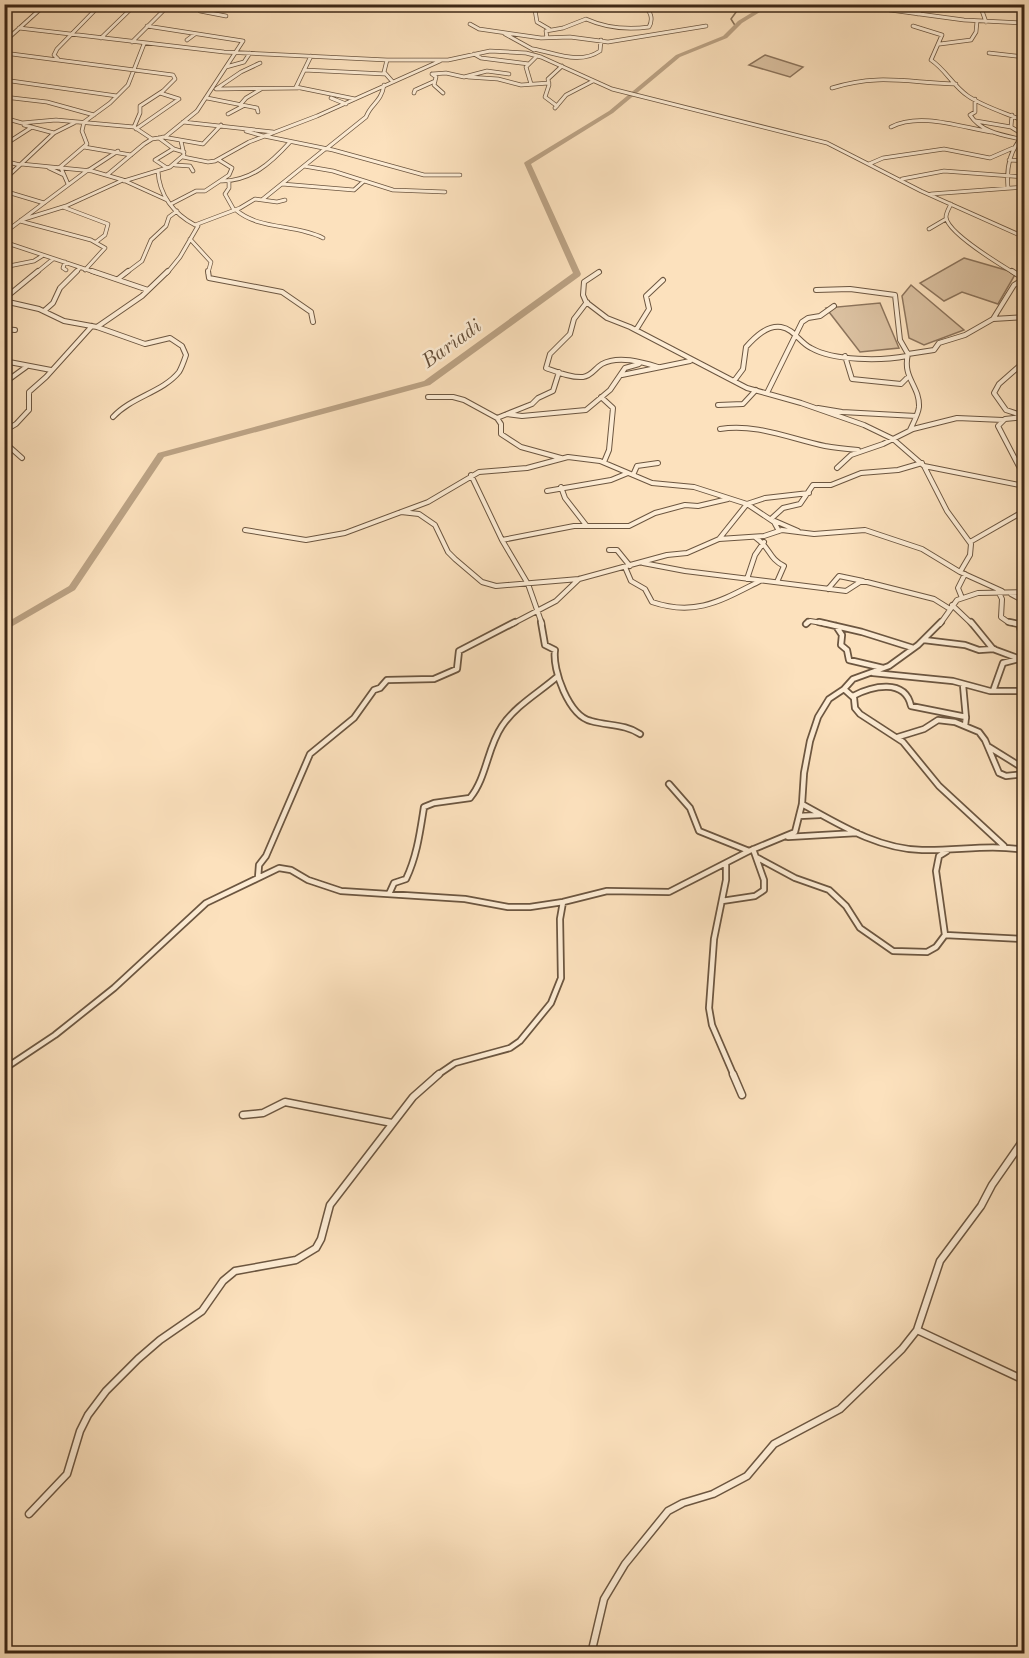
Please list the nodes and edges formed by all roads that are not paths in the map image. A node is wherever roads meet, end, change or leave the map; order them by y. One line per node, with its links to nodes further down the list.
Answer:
1 (4, 4): 13 (street)
2 (46, 4): 13 (street)
3 (101, 4): 26 (street)
4 (135, 4): 28 (street)
5 (170, 4): 20 (street)
6 (201, 4): 15 (street)
7 (534, 4): 24 (street)
8 (644, 4): 24 (street)
9 (887, 4): 14 (street)
10 (923, 4): 14 (street)
11 (959, 5): 12 (street)
12 (982, 6): 17 (street)
13 (42, 9): 23 (street)
14 (918, 14): 16 (street)
15 (226, 16)
16 (977, 21): 17 (street); 35 (street)
17 (986, 22): 18 (street)
18 (1024, 23)
19 (470, 24): 25 (street)
20 (147, 26): 27 (street); 33 (street)
21 (706, 26): 31 (street)
22 (913, 26): 35 (street)
23 (19, 28): 26 (street); 32 (street)
24 (549, 29): 29 (street)
25 (497, 31): 29 (street); 36 (street)
26 (70, 34): 28 (street); 47 (street)
27 (195, 34): 30 (street); 37 (street)
28 (101, 38): 33 (street)
29 (547, 38): 31 (street)
30 (187, 40)
31 (601, 40): 36 (street)
32 (4, 42)
33 (132, 42): 34 (street)
34 (144, 44): 37 (street); 53 (street)
35 (940, 44): 65 (street)
36 (533, 49): 43 (street)
37 (235, 52): 39 (street); 52 (street)
38 (988, 52): 44 (street)
39 (250, 53): 42 (street); 52 (street)
40 (4, 54): 47 (street)
41 (474, 54): 43 (street); 46 (street); 49 (street)
42 (311, 56): 45 (street); 54 (street)
43 (537, 56): 49 (street); 51 (street)
44 (1024, 57)
45 (387, 60): 46 (street); 57 (street)
46 (442, 60): 50 (street)
47 (62, 61): 53 (street)
48 (260, 63): 70 (street)
49 (529, 64): 64 (street)
50 (429, 66): 55 (street); 60 (street)
51 (562, 66): 62 (street); 63 (street)
52 (226, 67): 75 (street)
53 (135, 70): 74 (street); 80 (street)
54 (304, 70): 57 (street); 68 (street)
55 (432, 74): 58 (street); 61 (street)
56 (508, 74): 58 (street)
57 (385, 75): 60 (street)
58 (468, 77): 64 (street)
59 (4, 80): 80 (street)
60 (392, 81): 66 (street)
61 (435, 81): 67 (street); 78 (street)
62 (593, 81): 63 (street); 134 (street)
63 (549, 83): 64 (street)
64 (531, 84)
65 (956, 84): 69 (street); 84 (street)
66 (384, 85): 83 (street); 124 (street)
67 (423, 86): 73 (street); 77 (street)
68 (298, 88): 72 (street); 79 (street)
69 (832, 88)
70 (216, 89): 71 (street); 75 (street)
71 (253, 89): 72 (street); 76 (street)
72 (261, 89): 76 (street)
73 (425, 90)
74 (160, 93): 105 (street); 105 (street)
75 (210, 93): 82 (street)
76 (256, 93): 87 (street)
77 (414, 93)
78 (443, 93)
79 (331, 95): 83 (street); 85 (street); 86 (street)
80 (117, 96): 91 (street)
81 (4, 98): 91 (street)
82 (207, 98): 87 (street); 92 (street)
83 (356, 99): 86 (street)
84 (975, 99): 90 (street); 95 (street)
85 (327, 101)
86 (346, 104): 107 (street)
87 (241, 105): 88 (street); 89 (street)
88 (258, 112)
89 (228, 114)
90 (1012, 114): 96 (street); 104 (street)
91 (94, 115): 98 (street)
92 (193, 115): 99 (street); 100 (street)
93 (4, 118): 94 (street)
94 (13, 121): 97 (street); 102 (street)
95 (974, 121): 104 (street); 108 (street)
96 (1024, 121)
97 (76, 122): 98 (street); 109 (street)
98 (84, 122): 105 (street); 121 (street)
99 (183, 122): 100 (street); 112 (street)
100 (205, 124): 101 (street)
101 (221, 125): 106 (street); 116 (street)
102 (32, 127): 109 (street); 118 (street)
103 (891, 127): 108 (street)
104 (1011, 127): 110 (street)
105 (135, 128): 113 (street)
106 (237, 128): 107 (street); 111 (street)
107 (273, 132): 111 (street)
108 (991, 132): 114 (street)
109 (54, 133): 133 (street)
110 (1024, 135): 114 (street)
111 (264, 136): 119 (street); 129 (street)
112 (161, 138): 113 (street); 116 (street); 123 (street)
113 (152, 139): 127 (street)
114 (1019, 139): 117 (street); 122 (street)
115 (4, 141): 118 (street)
116 (181, 141): 126 (street)
117 (1024, 141)
118 (10, 142): 120 (street)
119 (290, 142): 124 (street); 153 (street)
120 (4, 145)
121 (84, 147): 125 (street); 138 (street)
122 (1013, 148): 130 (street); 134 (street)
123 (173, 149): 126 (street); 139 (street)
124 (325, 149): 136 (street); 145 (street)
125 (118, 151): 127 (street); 140 (street)
126 (184, 152): 128 (street)
127 (131, 154): 144 (street)
128 (183, 157): 129 (street); 135 (street)
129 (219, 160): 151 (street)
130 (1009, 160): 132 (street); 146 (street)
131 (4, 161): 133 (street)
132 (1024, 161)
133 (21, 164): 137 (street); 149 (street)
134 (869, 164): 148 (street)
135 (172, 165): 139 (street); 142 (street)
136 (304, 166): 152 (street); 155 (street)
137 (50, 168): 138 (street); 143 (street)
138 (60, 168): 140 (street); 143 (street)
139 (166, 168): 141 (street)
140 (88, 170): 144 (street); 154 (street)
141 (158, 171): 150 (street); 163 (street)
142 (193, 171)
143 (64, 175): 154 (street)
144 (107, 175): 150 (street)
145 (460, 175)
146 (1007, 175): 147 (street); 148 (street); 157 (street)
147 (1024, 177)
148 (901, 179): 160 (street)
149 (4, 180)
150 (123, 180): 163 (street); 168 (street)
151 (220, 181): 153 (street); 166 (street)
152 (364, 181): 155 (street); 159 (street)
153 (229, 182): 169 (street)
154 (68, 184): 165 (street)
155 (282, 184): 162 (street)
156 (1024, 187): 157 (street)
157 (1008, 188): 161 (street)
158 (4, 191): 165 (street)
159 (445, 192)
160 (928, 194): 161 (street); 167 (street)
161 (956, 195): 167 (street)
162 (262, 199): 164 (street); 169 (street)
163 (167, 200): 166 (street)
164 (285, 200)
165 (44, 203): 172 (street)
166 (171, 204): 170 (street)
167 (951, 205): 171 (street); 176 (street)
168 (63, 207): 172 (street); 180 (street)
169 (235, 210): 173 (street); 177 (street)
170 (177, 211): 173 (street); 189 (street)
171 (946, 219): 174 (street); 190 (street)
172 (21, 221): 175 (street); 180 (street)
173 (198, 226): 178 (street)
174 (929, 229)
175 (4, 233)
176 (1024, 237)
177 (323, 238)
178 (190, 239): 192 (street); 200 (street)
179 (4, 242): 181 (street)
180 (96, 242): 187 (street)
181 (42, 256): 182 (street); 184 (street)
182 (53, 259): 183 (street); 194 (street)
183 (65, 262): 185 (street); 186 (street)
184 (4, 267)
185 (80, 268): 187 (street); 197 (street)
186 (66, 270)
187 (85, 270): 189 (street)
188 (599, 272): 195 (street)
189 (118, 279): 192 (street)
190 (1024, 279): 199 (street)
191 (663, 280): 204 (street)
192 (148, 290): 201 (street)
193 (816, 290): 206 (street)
194 (5, 301): 197 (street)
195 (587, 302): 204 (street); 215 (street)
196 (834, 306): 205 (street)
197 (44, 312): 201 (street)
198 (1024, 317): 199 (street)
199 (993, 319): 206 (street)
200 (313, 322)
201 (95, 327): 214 (street); 228 (street)
202 (4, 329): 203 (street)
203 (15, 330)
204 (636, 330): 209 (street)
205 (793, 336): 207 (street); 218 (street); 221 (street)
206 (908, 355): 207 (street); 217 (street)
207 (845, 356): 217 (street)
208 (4, 361): 212 (street)
209 (692, 361): 213 (street); 218 (street)
210 (1024, 362): 229 (street)
211 (643, 363): 213 (street); 215 (street); 216 (street)
212 (26, 366): 214 (street); 219 (street)
213 (658, 367): 216 (street)
214 (51, 370): 234 (street)
215 (559, 372): 226 (street)
216 (622, 375): 222 (street)
217 (907, 378): 227 (street)
218 (734, 381): 220 (street)
219 (4, 383)
220 (756, 390): 221 (street); 224 (street)
221 (766, 393): 225 (street)
222 (602, 396): 226 (street); 240 (street)
223 (428, 397): 230 (street)
224 (718, 405)
225 (810, 406): 227 (street); 235 (street)
226 (507, 414): 230 (street)
227 (916, 416): 233 (street)
228 (113, 417)
229 (1024, 417): 231 (street)
230 (497, 418): 239 (street)
231 (1003, 420): 233 (street); 247 (street)
232 (720, 429): 237 (street)
233 (910, 430): 235 (street)
234 (4, 431)
235 (893, 440): 237 (street); 242 (street)
236 (4, 442): 238 (street)
237 (860, 451): 243 (street)
238 (22, 458)
239 (561, 458): 240 (street); 245 (street)
240 (604, 462): 244 (street)
241 (658, 463): 246 (street)
242 (923, 464): 248 (street); 251 (street); 265 (street)
243 (837, 468)
244 (628, 473): 246 (street); 249 (street)
245 (471, 475): 255 (street); 263 (street)
246 (633, 475): 252 (street)
247 (1024, 476)
248 (1024, 486)
249 (561, 487): 250 (street); 257 (street)
250 (547, 491)
251 (808, 493): 253 (street); 256 (street)
252 (730, 499): 253 (street); 257 (street)
253 (747, 504): 256 (street); 262 (street)
254 (1024, 511): 265 (street)
255 (401, 512): 258 (street); 276 (street)
256 (772, 519): 259 (street); 260 (street)
257 (586, 525): 263 (street)
258 (245, 530)
259 (779, 531): 260 (street); 261 (street)
260 (802, 533): 270 (street)
261 (755, 537): 262 (street); 264 (street)
262 (719, 539): 267 (street)
263 (502, 540): 276 (street)
264 (764, 542): 272 (street); 275 (street)
265 (970, 542): 270 (street)
266 (609, 550): 268 (street)
267 (640, 563): 268 (street); 272 (street)
268 (630, 566): 269 (street)
269 (625, 567): 271 (street); 273 (street)
270 (962, 573): 279 (street); 280 (street)
271 (579, 579): 276 (street); 283 (street)
272 (747, 579): 273 (street)
273 (760, 581): 275 (street)
274 (863, 581): 277 (street); 277 (street); 282 (street)
275 (777, 582): 277 (street)
276 (528, 584): 283 (street)
277 (826, 590)
278 (1024, 591): 279 (street)
279 (1004, 592): 280 (street); 281 (street); 285 (street)
280 (962, 598): 282 (street)
281 (1024, 601)
282 (951, 607): 287 (street); 289 (street)
283 (537, 612): 293 (street); 318 (street)
284 (806, 624): 286 (street)
285 (1022, 625): 290 (street)
286 (836, 626): 288 (street); 291 (street)
287 (924, 640): 288 (street); 289 (street)
288 (913, 648): 291 (street)
289 (994, 650): 290 (street)
290 (1022, 659): 296 (street)
291 (885, 668): 292 (street)
292 (869, 673): 294 (street); 295 (street)
293 (558, 676): 301 (street); 319 (street)
294 (963, 685): 296 (street); 299 (street)
295 (844, 689): 298 (street); 307 (street)
296 (993, 691): 297 (street)
297 (1024, 691)
298 (853, 696): 299 (street); 302 (street)
299 (966, 718): 300 (street)
300 (965, 726): 302 (street); 303 (street)
301 (640, 734)
302 (897, 737): 312 (street)
303 (989, 747): 304 (street); 305 (street)
304 (1018, 765)
305 (1024, 774)
306 (669, 784): 314 (street)
307 (802, 804): 308 (street); 309 (street)
308 (823, 814): 309 (street); 310 (street)
309 (799, 816): 311 (street)
310 (858, 833): 311 (street); 313 (street)
311 (786, 837): 314 (street)
312 (1004, 846): 313 (street); 315 (street)
313 (952, 848): 322 (street)
314 (751, 850): 316 (street); 317 (street)
315 (1024, 850)
316 (756, 857): 321 (street); 322 (street)
317 (726, 864): 320 (street); 321 (street)
318 (258, 878): 319 (street); 324 (street)
319 (389, 894): 320 (street)
320 (563, 902): 327 (street)
321 (722, 902): 325 (street)
322 (945, 935): 323 (street)
323 (1024, 939)
324 (4, 1069)
325 (742, 1095)
326 (243, 1115): 327 (street)
327 (392, 1123): 331 (street)
328 (1024, 1138): 329 (street)
329 (917, 1330): 330 (street); 332 (street)
330 (1024, 1380)
331 (29, 1514)
332 (591, 1653)

